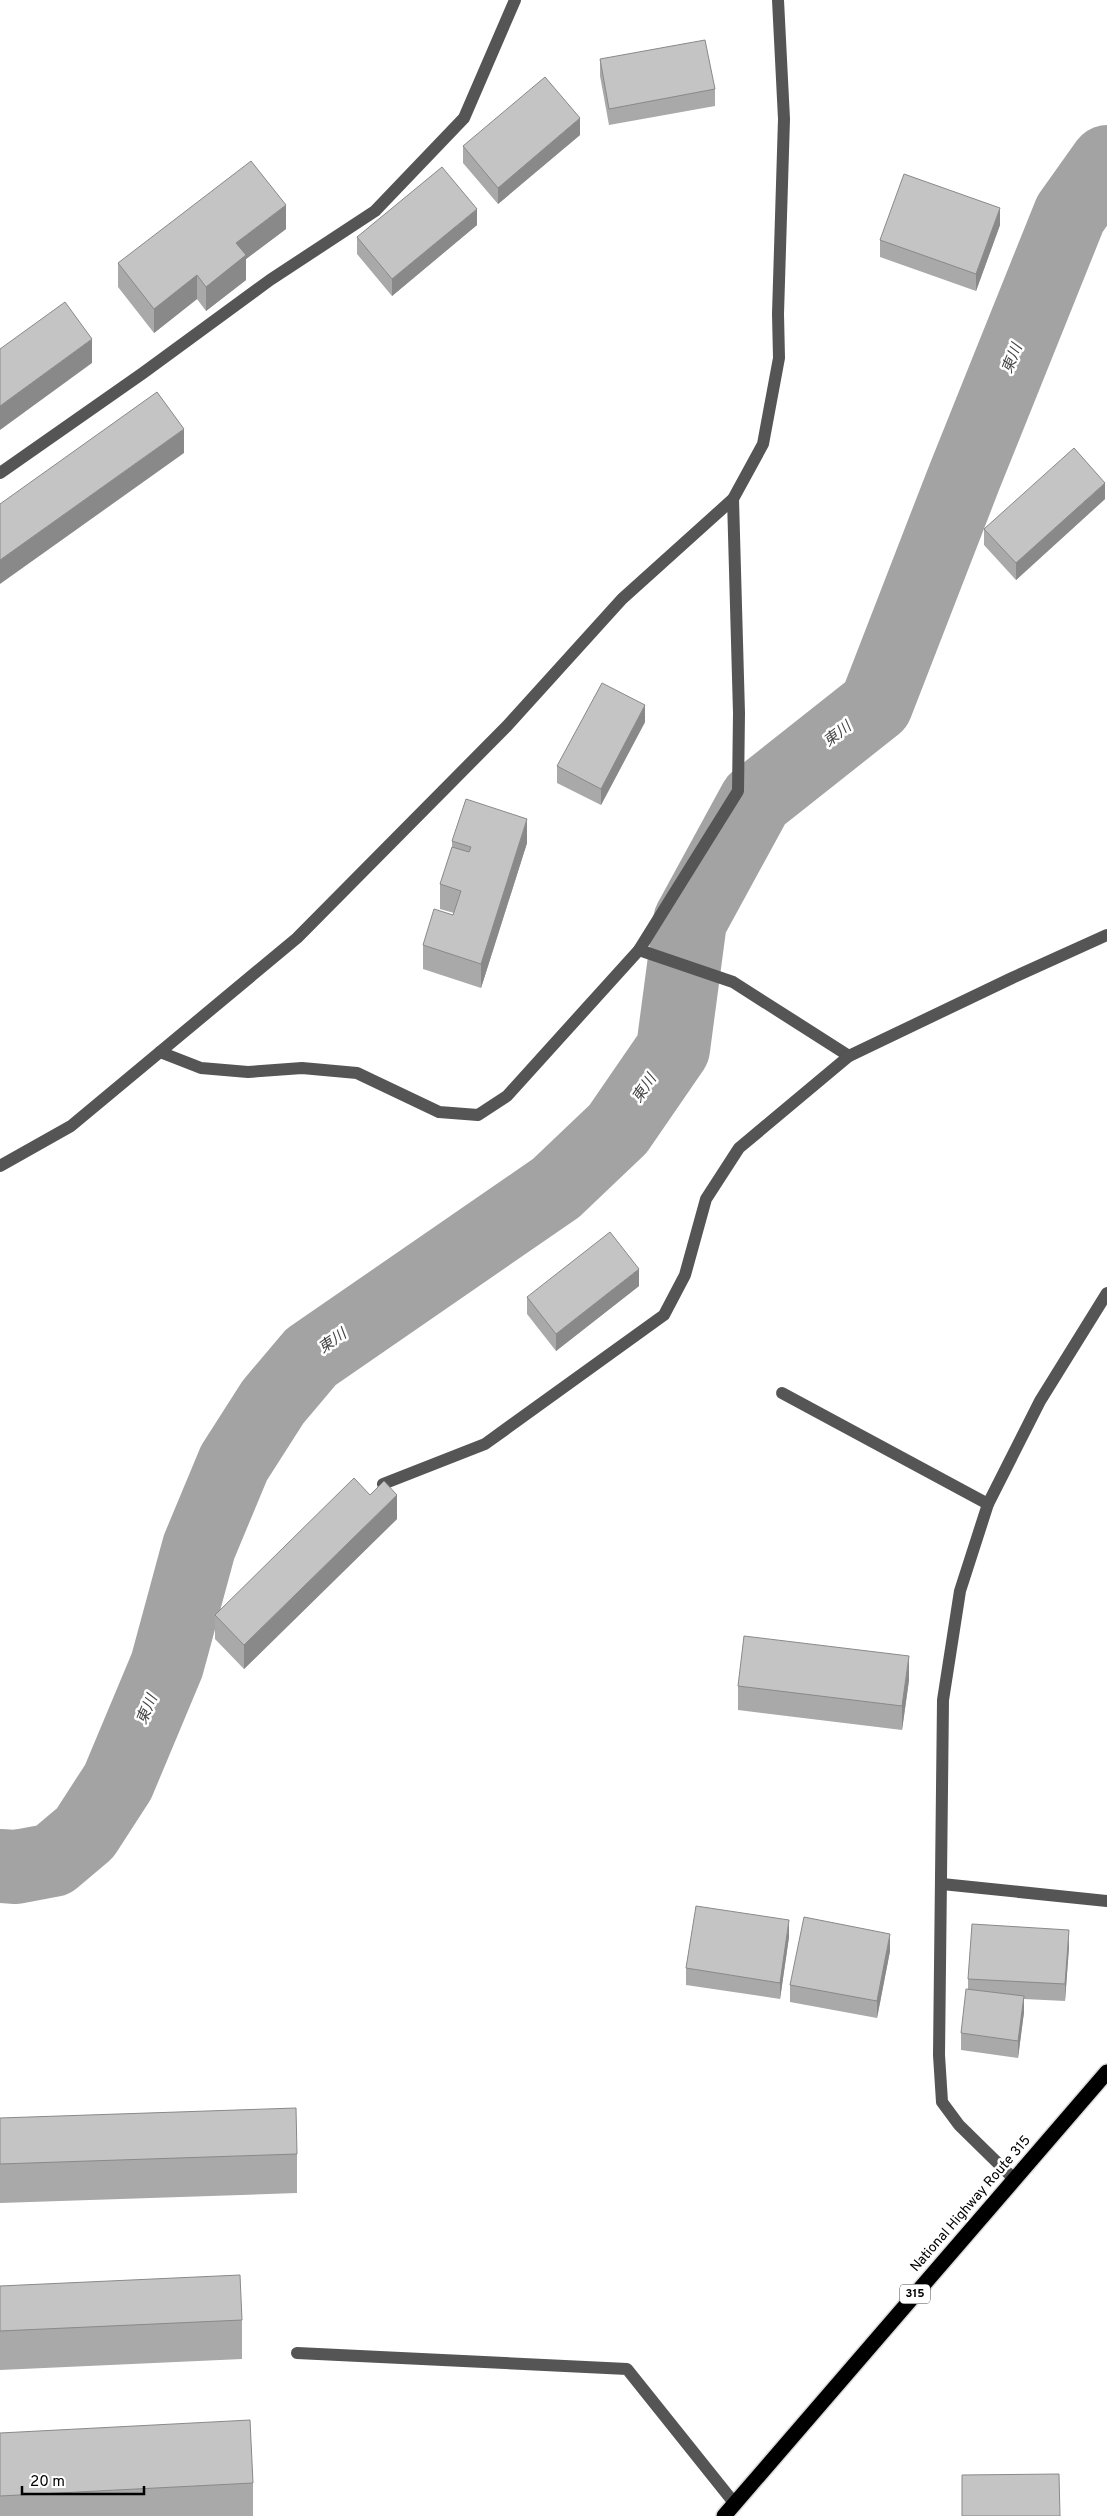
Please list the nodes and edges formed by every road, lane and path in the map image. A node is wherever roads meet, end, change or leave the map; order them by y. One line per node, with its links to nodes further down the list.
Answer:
1 (515, 0): 3 (street)
2 (778, 0): 4 (street)
3 (0, 473)
4 (733, 499): 6 (street); 7 (street)
5 (1107, 936): 8 (street)
6 (640, 950): 7 (street); 8 (street)
7 (160, 1052): 9 (street)
8 (849, 1056): 12 (street)
9 (0, 1166)
10 (1107, 1293): 13 (street)
11 (782, 1393): 13 (street)
12 (383, 1484)
13 (988, 1504): 14 (street)
14 (942, 1884): 15 (street); 17 (street)
15 (1107, 1901)
16 (1107, 2072): 17 (highway, National Highway Route 315 / 315)
17 (1014, 2179): 19 (highway, National Highway Route 315 / 315)
18 (297, 2353): 19 (street)
19 (735, 2504): 20 (highway, National Highway Route 315 / 315)
20 (724, 2516)

